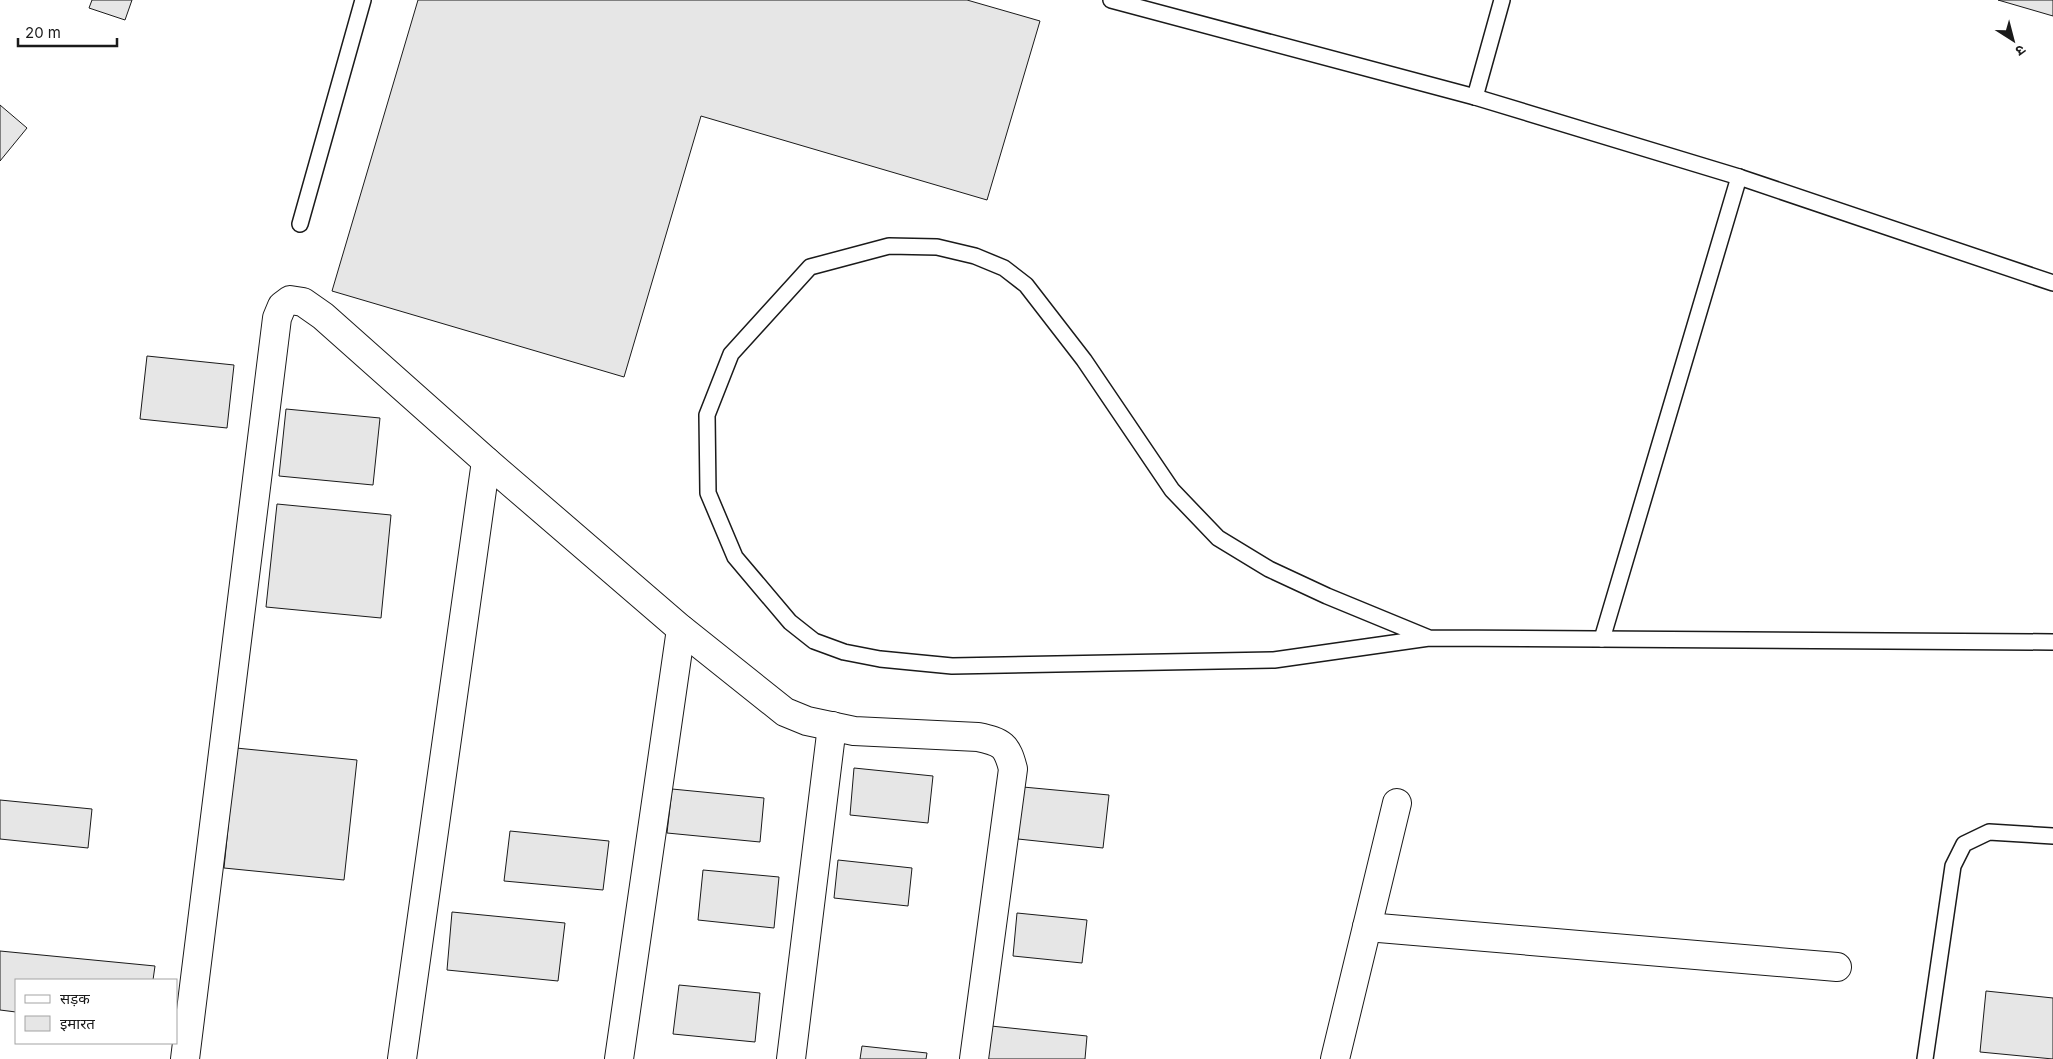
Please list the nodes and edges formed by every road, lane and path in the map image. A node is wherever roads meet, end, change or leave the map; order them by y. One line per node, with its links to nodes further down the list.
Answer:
1 (363, 0): 7 (lane)
2 (1111, 0): 4 (lane)
3 (1502, 0): 5 (lane)
4 (1131, 3): 5 (lane)
5 (1476, 97): 6 (lane)
6 (1739, 177): 8 (lane); 12 (lane)
7 (300, 224)
8 (2053, 283)
9 (486, 461): 10 (street); 19 (street); 20 (street)
10 (681, 629): 14 (street); 21 (street)
11 (1429, 638): 11 (lane); 12 (lane)
12 (1602, 639): 13 (lane)
13 (2053, 642)
14 (832, 726): 22 (street); 23 (street)
15 (1397, 803): 17 (street)
16 (2053, 836): 25 (lane)
17 (1367, 927): 18 (street); 24 (street)
18 (1837, 967)
19 (185, 1059)
20 (402, 1059)
21 (619, 1059)
22 (791, 1059)
23 (974, 1059)
24 (1335, 1059)
25 (1925, 1059)

